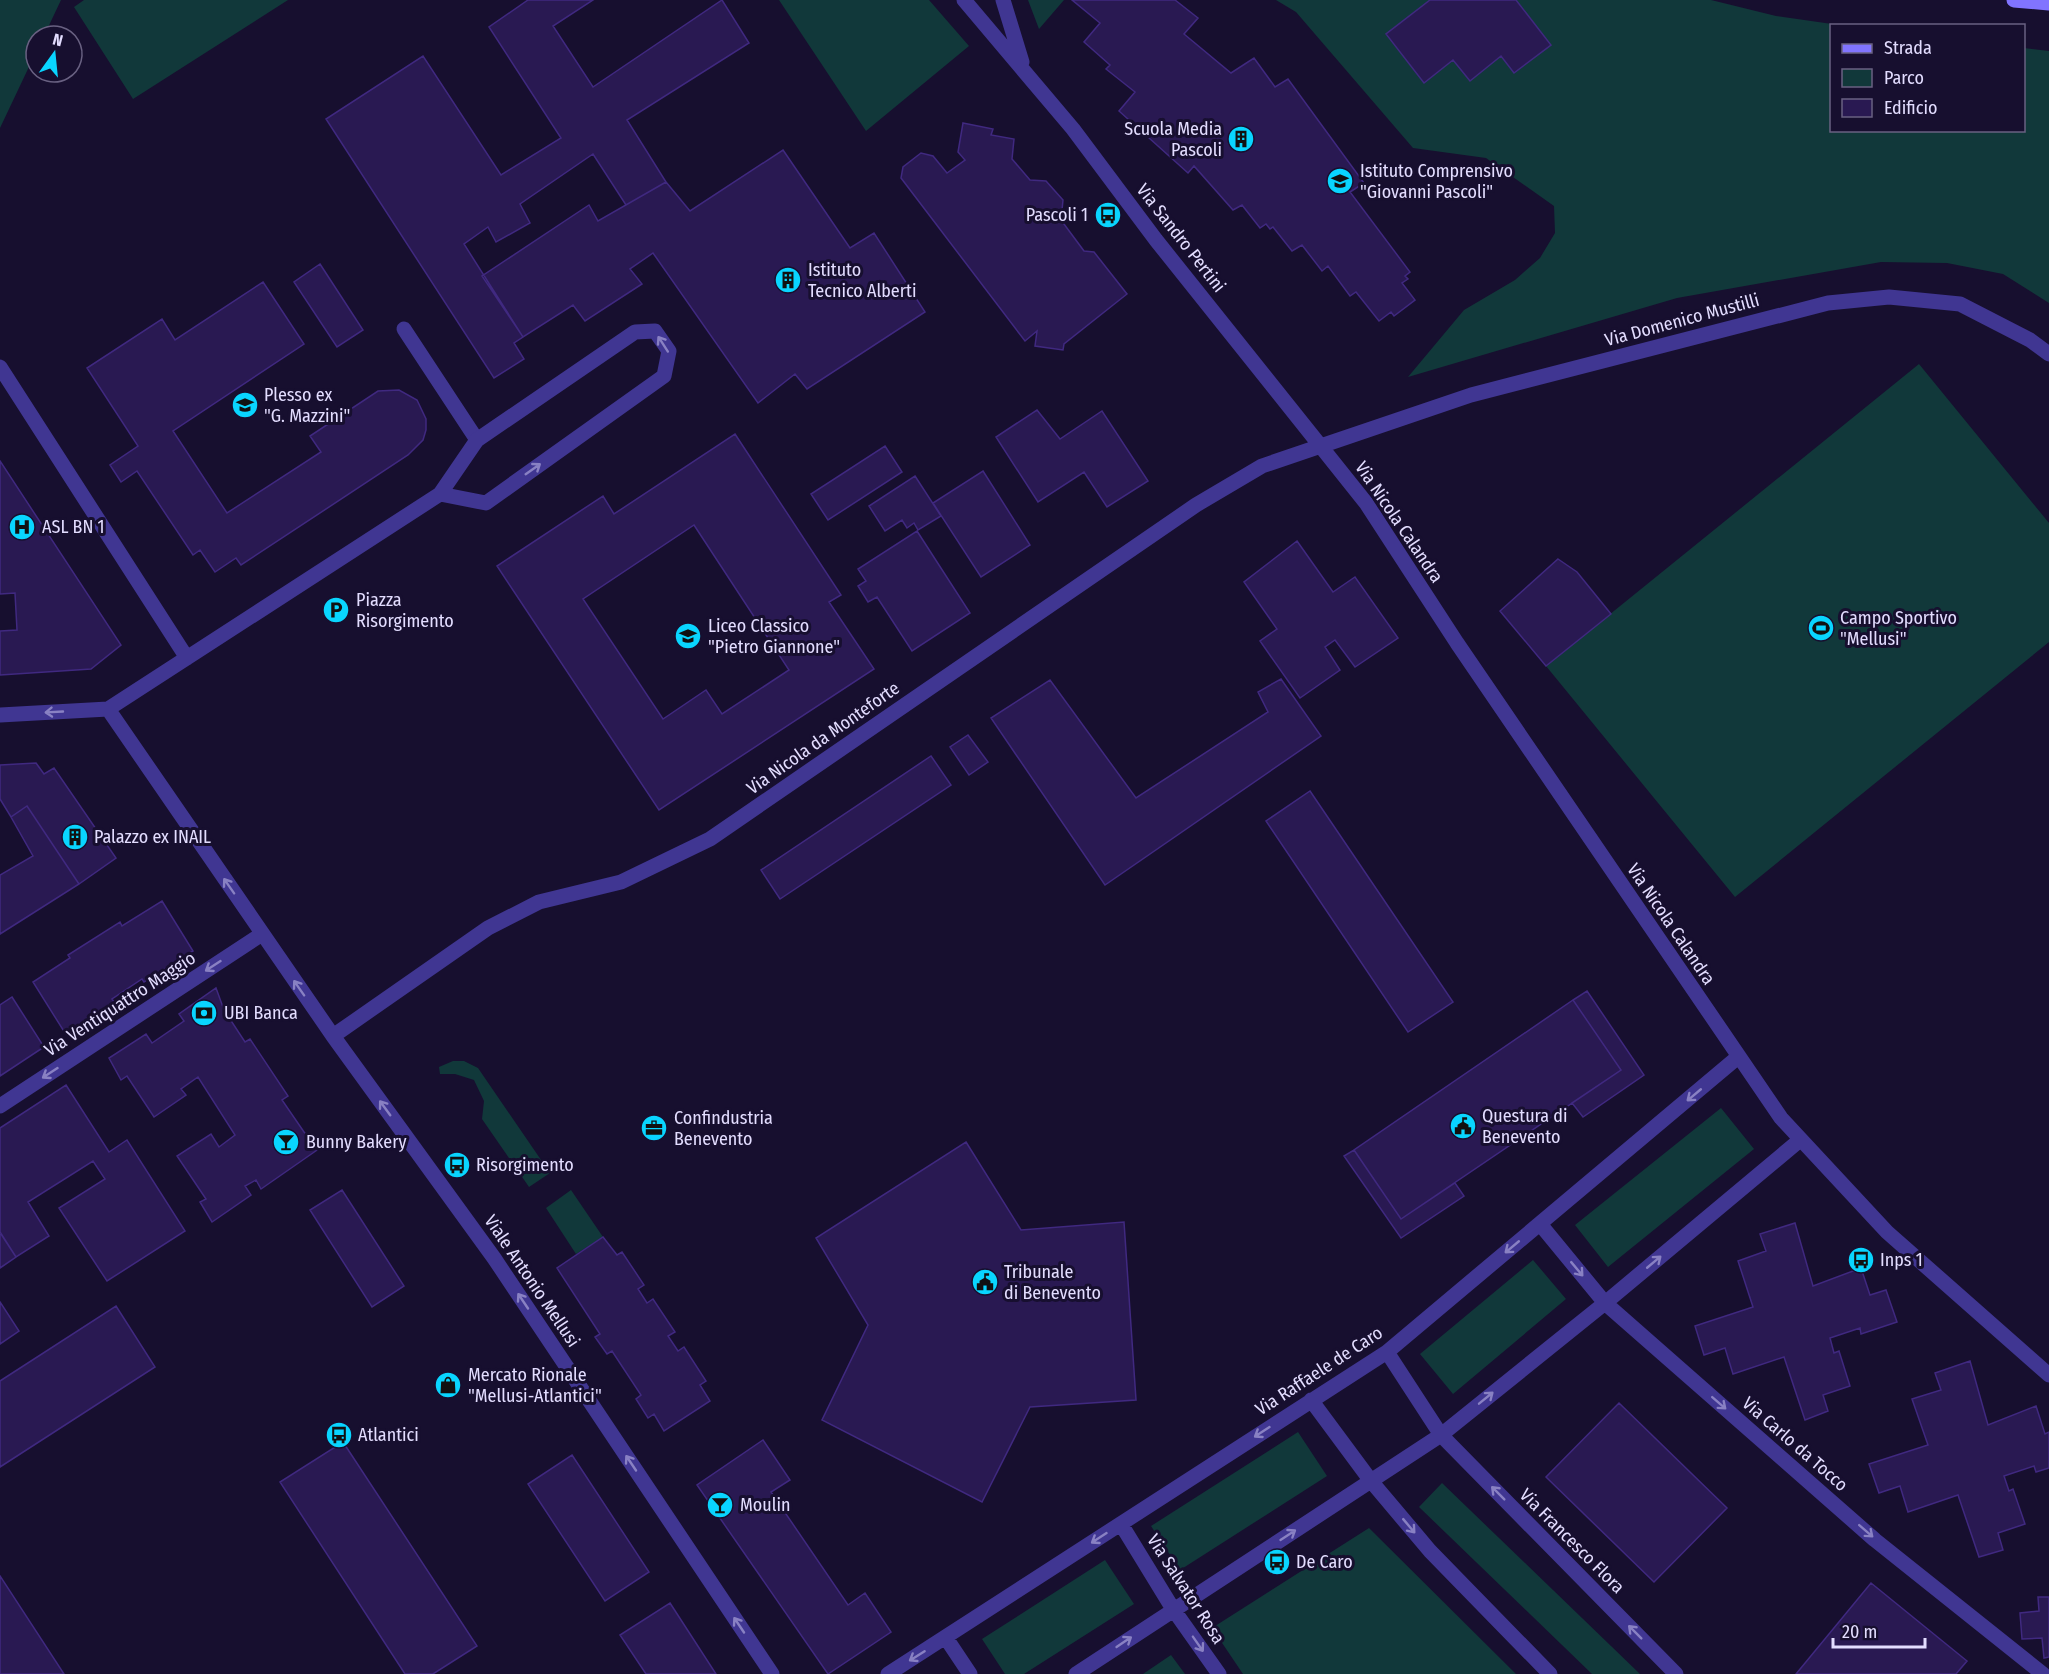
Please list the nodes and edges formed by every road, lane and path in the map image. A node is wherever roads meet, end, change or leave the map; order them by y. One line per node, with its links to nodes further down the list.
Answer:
1 (964, 0): 5 (street, Via Sandro Pertini)
2 (1003, 0): 5 (street)
3 (2014, 0): 4 (main road)
4 (2049, 3)
5 (1024, 68): 10 (street, Via Sandro Pertini)
6 (405, 329): 9 (street)
7 (2049, 354): 10 (street, Via Domenico Mustilli)
8 (0, 367): 12 (street)
9 (477, 440): 11 (street); 11 (street, one-way to 9)
10 (1321, 444): 16 (street, Via Nicola da Monteforte); 17 (street, Via Nicola Calandra)
11 (440, 495): 12 (street)
12 (188, 658): 13 (street)
13 (108, 709): 14 (street, one-way to 14); 15 (street, one-way to 13)
14 (0, 715)
15 (262, 934): 16 (street, one-way to 15); 18 (street, Via Ventiquattro Maggio, one-way to 18)
16 (333, 1036): 30 (street, Viale Antonio Mellusi, one-way to 16)
17 (1738, 1057): 19 (street, Via Nicola Calandra); 20 (street, Via Raffaele de Caro, one-way to 20)
18 (0, 1106)
19 (1800, 1140): 21 (street, one-way to 19); 23 (street, Via Nicola Calandra)
20 (1540, 1224): 21 (street, Via Carlo da Tocco, one-way to 21); 22 (street, Via Raffaele de Caro, one-way to 22)
21 (1605, 1303): 25 (street, one-way to 21); 37 (street, Via Carlo da Tocco, one-way to 37)
22 (1387, 1352): 24 (street, Via Raffaele de Caro); 25 (street, Via Francesco Flora)
23 (2049, 1375)
24 (1311, 1400): 26 (street); 27 (street, Via Raffaele de Caro, one-way to 27)
25 (1441, 1435): 26 (street); 36 (street, Via Francesco Flora, one-way to 25)
26 (1371, 1481): 28 (street, one-way to 26); 35 (street, one-way to 35)
27 (1120, 1524): 28 (street, Via Salvator Rosa); 29 (street, Via Raffaele de Caro, one-way to 29)
28 (1173, 1609): 33 (street, one-way to 28); 34 (street, Via Salvator Rosa, one-way to 34)
29 (946, 1638): 31 (street, Via Raffaele de Caro, one-way to 31); 32 (street)
30 (772, 1674)
31 (888, 1674)
32 (970, 1674)
33 (1076, 1674)
34 (1219, 1674)
35 (1550, 1674)
36 (1676, 1674)
37 (2043, 1674)

